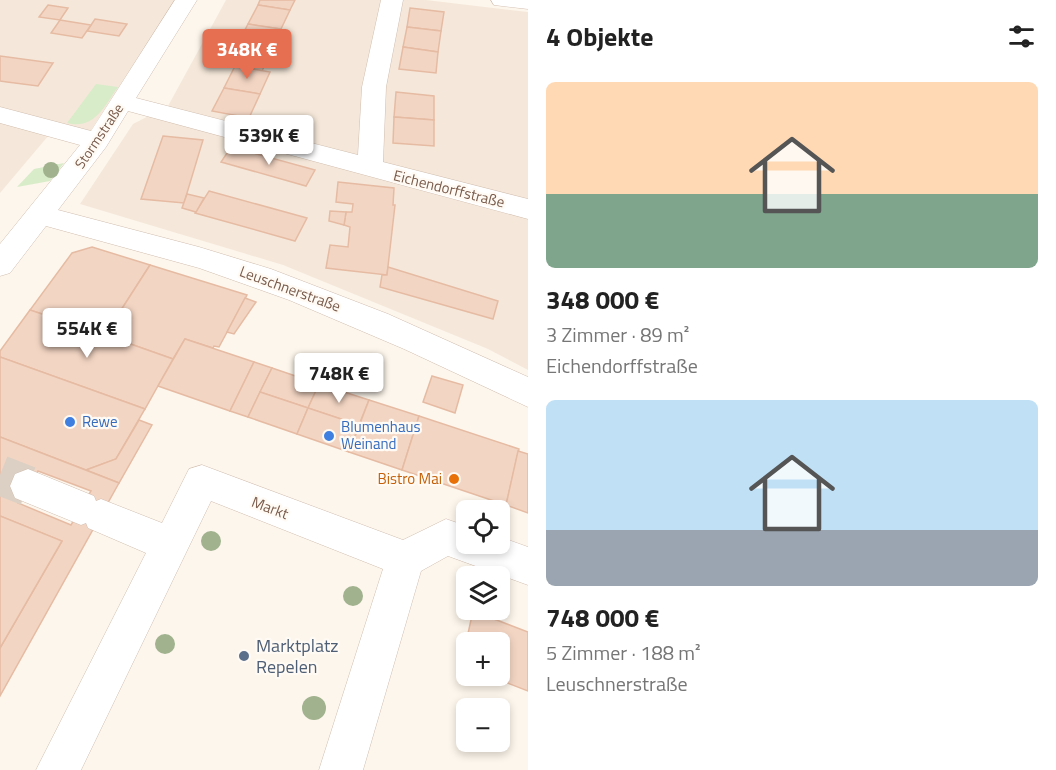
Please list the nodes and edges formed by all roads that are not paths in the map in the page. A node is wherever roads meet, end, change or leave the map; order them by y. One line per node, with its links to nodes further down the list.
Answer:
1 (186, 0): 5 (street, Stormstraße)
2 (392, 0): 8 (street)
3 (502, 0): 4 (street)
4 (528, 3)
5 (122, 102): 7 (street, Stormstraße); 8 (street, Eichendorffstraße)
6 (0, 115): 7 (street)
7 (97, 141): 10 (street, Stormstraße)
8 (370, 169): 9 (street, Eichendorffstraße)
9 (528, 209)
10 (40, 215): 11 (street, Stormstraße); 12 (street, Leuschnerstraße)
11 (0, 265)
12 (528, 393)
13 (28, 486): 14 (street)
14 (170, 545): 15 (street, Markt); 17 (street, Markt)
15 (405, 559): 16 (street); 18 (street)
16 (528, 566)
17 (58, 770)
18 (341, 770)

